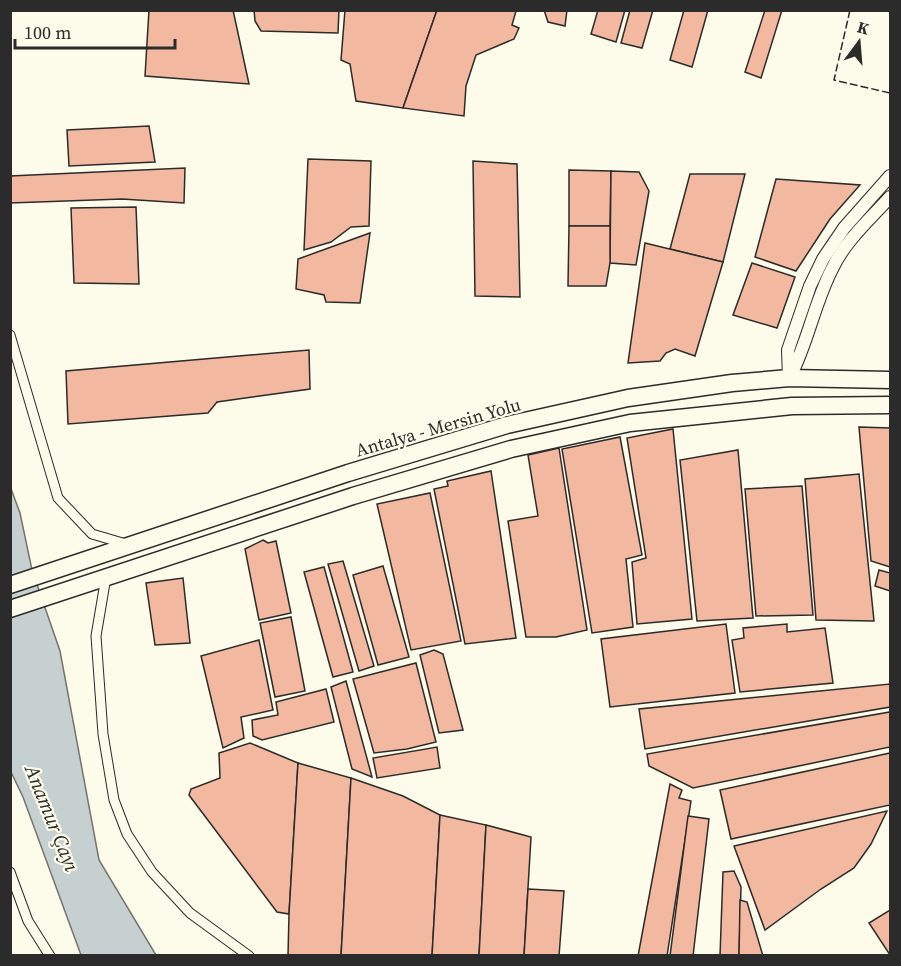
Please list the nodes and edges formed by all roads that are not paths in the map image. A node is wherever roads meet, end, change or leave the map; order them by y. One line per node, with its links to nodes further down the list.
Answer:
1 (891, 176): 4 (street)
2 (891, 197): 4 (street)
3 (10, 335): 8 (street)
4 (789, 378): 5 (highway, Antalya - Mersin Yolu); 7 (highway); 8 (highway, Antalya - Mersin Yolu)
5 (891, 380)
6 (891, 405): 7 (highway)
7 (792, 406): 9 (highway)
8 (132, 545): 10 (highway, Antalya - Mersin Yolu)
9 (101, 579): 11 (highway); 14 (street)
10 (10, 585)
11 (10, 609)
12 (10, 872): 13 (street)
13 (50, 956)
14 (249, 956)

